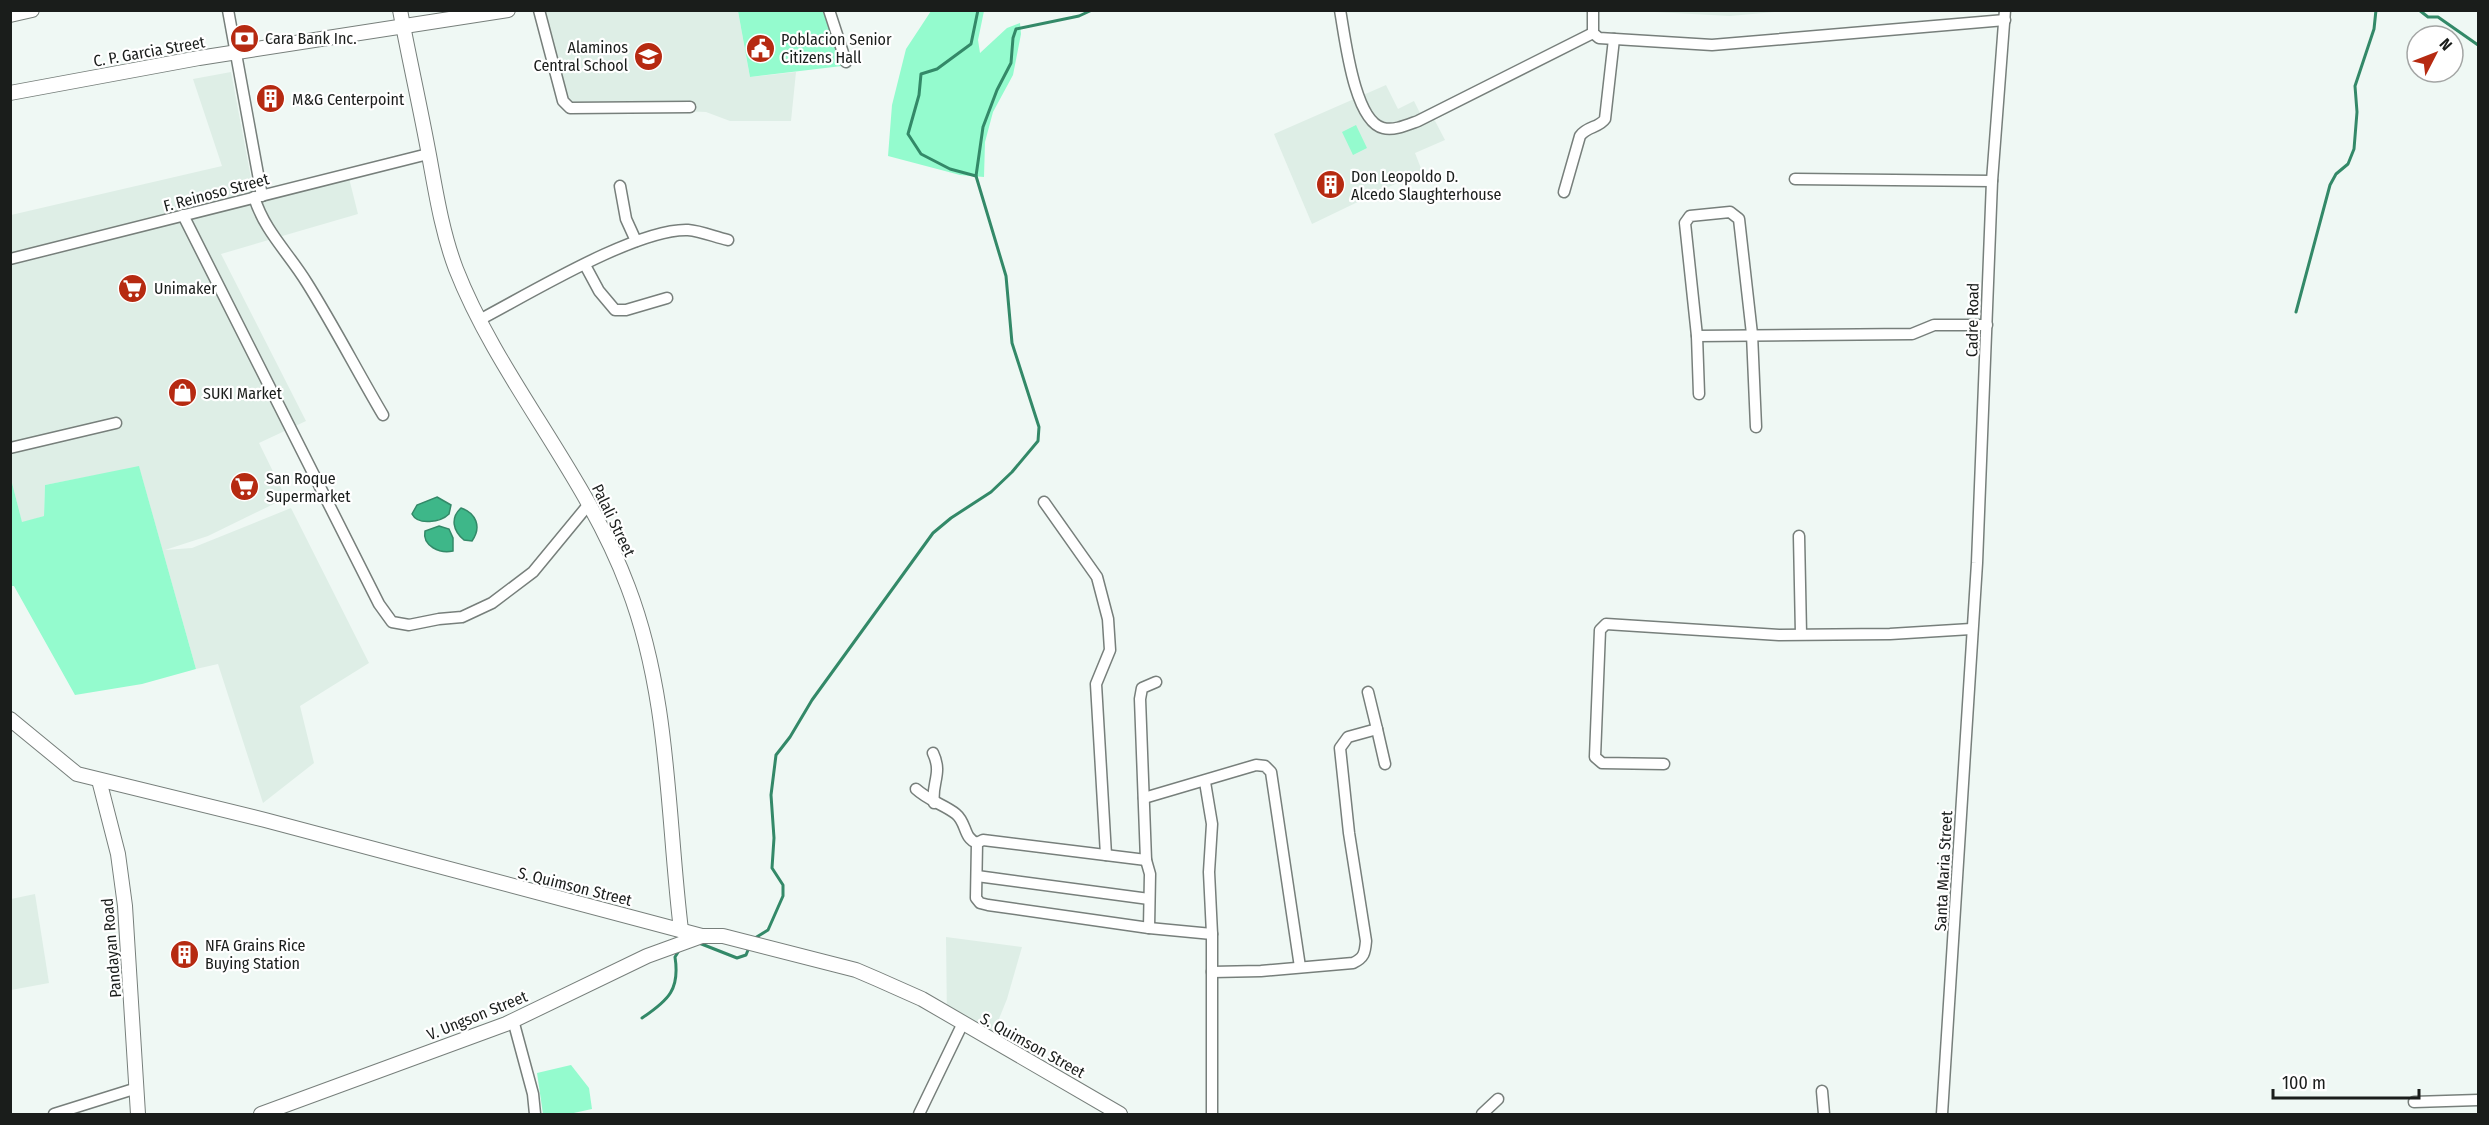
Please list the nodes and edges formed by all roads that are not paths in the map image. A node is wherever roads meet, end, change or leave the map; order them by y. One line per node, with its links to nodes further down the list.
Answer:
1 (32, 10): 9 (street)
2 (228, 10): 14 (street)
3 (400, 10): 11 (street, Palali Street)
4 (508, 10): 11 (street, C. P. Garcia Street)
5 (539, 10): 17 (street)
6 (829, 10): 15 (street)
7 (1340, 10): 12 (street)
8 (1593, 10): 12 (street)
9 (10, 15)
10 (2005, 15): 13 (street); 20 (street, Cadre Road)
11 (403, 28): 14 (street, C. P. Garcia Street); 18 (street, Palali Street)
12 (1593, 33): 13 (street)
13 (1614, 39): 22 (street)
14 (235, 53): 16 (street, C. P. Garcia Street); 23 (street)
15 (846, 62)
16 (10, 93)
17 (690, 106)
18 (428, 154): 23 (street, F. Reinoso Street); 30 (street, Palali Street)
19 (1795, 179): 20 (street)
20 (1992, 181): 31 (street, Cadre Road)
21 (620, 186): 26 (street)
22 (1564, 192)
23 (258, 197): 24 (street, F. Reinoso Street); 35 (street)
24 (183, 215): 27 (street, F. Reinoso Street); 40 (street)
25 (728, 240): 26 (street)
26 (636, 241): 28 (street)
27 (10, 259)
28 (585, 265): 29 (street); 30 (street)
29 (668, 298)
30 (481, 319): 40 (street, Palali Street)
31 (1987, 325): 32 (street); 42 (street, Cadre Road)
32 (1752, 334): 33 (street); 33 (street); 37 (street)
33 (1697, 336): 34 (street)
34 (1699, 393)
35 (383, 414)
36 (116, 423): 38 (street)
37 (1756, 427)
38 (10, 448)
39 (1044, 502): 57 (street)
40 (589, 504): 62 (street, Palali Street)
41 (1800, 537): 43 (street)
42 (1971, 629): 43 (street); 83 (street, Santa Maria Street)
43 (1801, 634): 50 (street)
44 (1156, 682): 54 (street)
45 (1368, 692): 47 (street)
46 (10, 719): 51 (street, S. Quimson Street)
47 (1377, 729): 49 (street); 65 (street)
48 (933, 753): 55 (street)
49 (1385, 764)
50 (1664, 764)
51 (99, 780): 62 (street, S. Quimson Street); 69 (street, Pandayan Road)
52 (1205, 782): 54 (street); 63 (street); 65 (street)
53 (916, 789): 55 (street)
54 (1144, 798): 58 (street)
55 (934, 803): 56 (street)
56 (977, 843): 57 (street); 59 (street)
57 (1106, 855): 58 (street)
58 (1146, 860): 60 (street)
59 (977, 876): 60 (street); 61 (street)
60 (1149, 899): 61 (street)
61 (1149, 928): 63 (street)
62 (681, 930): 64 (street, S. Quimson Street)
63 (1212, 934): 66 (street)
64 (702, 936): 67 (street, V. Ungson Street); 68 (street, S. Quimson Street)
65 (1300, 968): 66 (street)
66 (1212, 972): 80 (street)
67 (513, 1020): 76 (street, V. Ungson Street); 77 (street)
68 (962, 1025): 78 (street); 79 (street, S. Quimson Street)
69 (137, 1088): 74 (street); 75 (street, Pandayan Road)
70 (1822, 1091): 82 (street)
71 (1498, 1099): 81 (street)
72 (2478, 1100): 73 (street)
73 (2414, 1102)
74 (54, 1114)
75 (138, 1114)
76 (261, 1114)
77 (535, 1114)
78 (919, 1114)
79 (1120, 1114)
80 (1212, 1114)
81 (1482, 1114)
82 (1824, 1114)
83 (1942, 1114)

